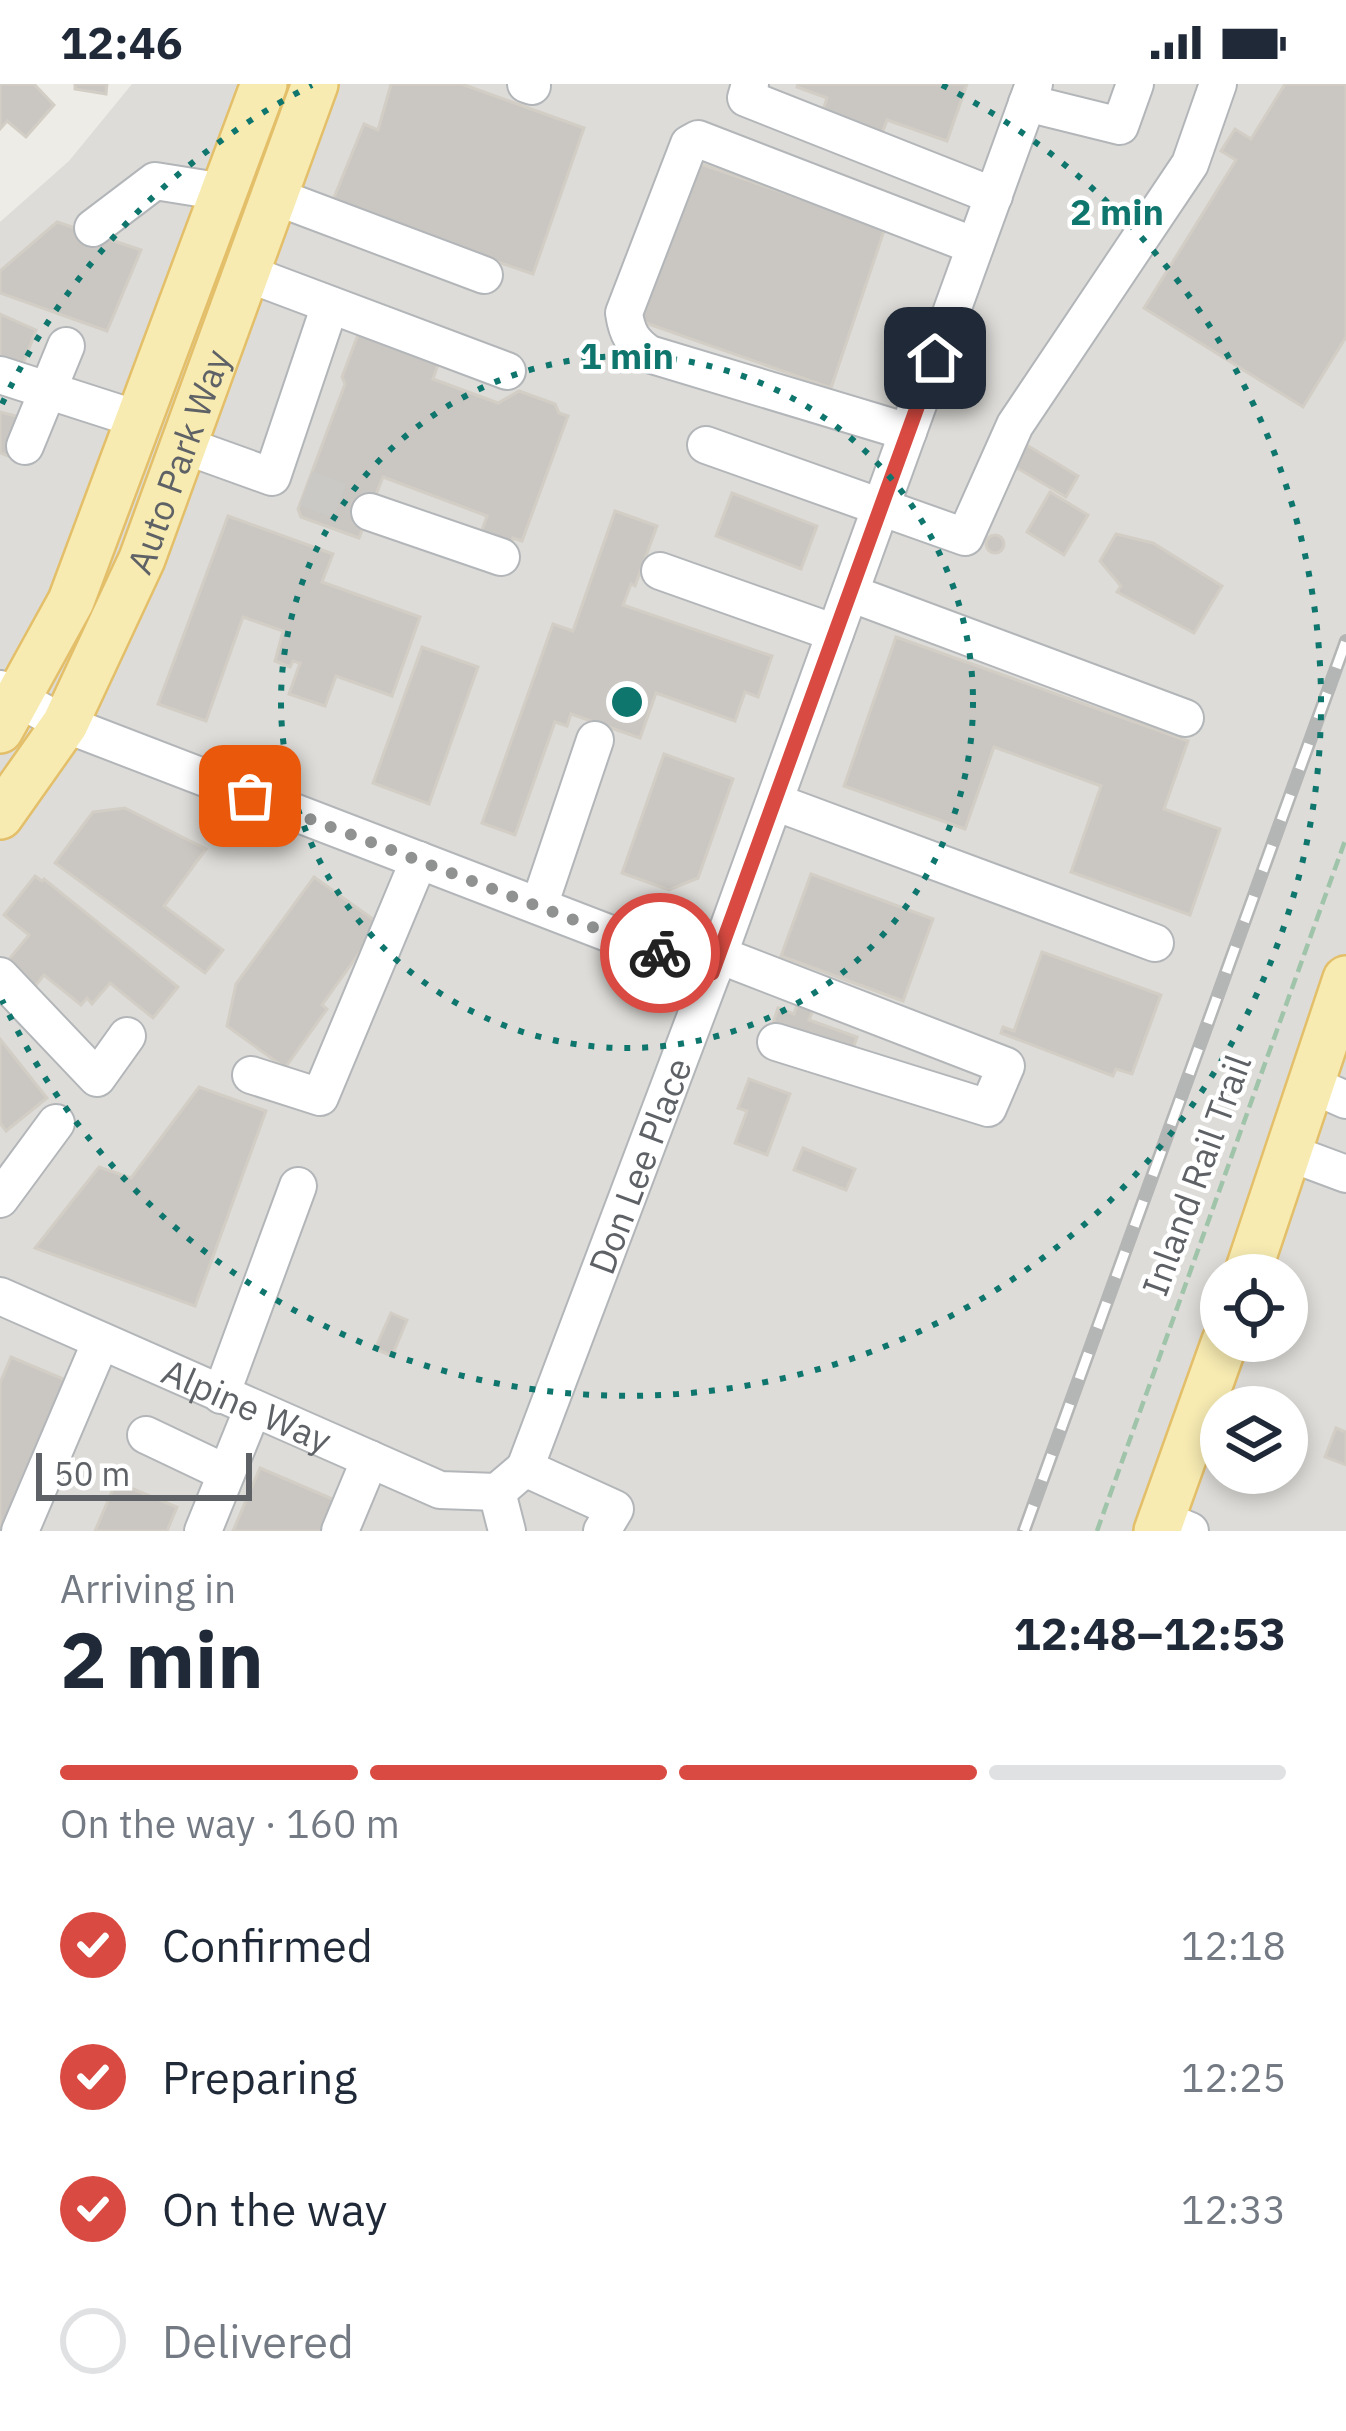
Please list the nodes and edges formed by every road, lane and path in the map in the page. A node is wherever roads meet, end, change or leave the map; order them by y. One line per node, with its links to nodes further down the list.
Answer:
1 (264, 84): 7 (main road, Auto Park Way)
2 (315, 84): 8 (main road, Auto Park Way)
3 (751, 84): 9 (street)
4 (1136, 84): 6 (street)
5 (1218, 84): 24 (street)
6 (1030, 94): 9 (street, Don Lee Place)
7 (224, 192): 10 (street); 19 (main road, Auto Park Way)
8 (274, 196): 12 (main road, Auto Park Way); 13 (street)
9 (994, 196): 11 (street, Don Lee Place)
10 (93, 228)
11 (976, 246): 20 (street, Don Lee Place); 20 (street)
12 (245, 273): 14 (street); 21 (main road, Auto Park Way)
13 (484, 274)
14 (330, 305): 16 (street); 21 (street)
15 (66, 346): 18 (street)
16 (507, 371)
17 (0, 375): 18 (street)
18 (47, 390): 19 (street); 23 (street)
19 (140, 420): 30 (main road, Auto Park Way)
20 (908, 432): 24 (street, Don Lee Place)
21 (183, 445): 32 (main road, Auto Park Way)
22 (706, 445): 24 (street)
23 (25, 446)
24 (881, 505): 28 (street, Don Lee Place)
25 (370, 512): 26 (street)
26 (501, 557)
27 (660, 571): 29 (street)
28 (850, 592): 29 (street, Don Lee Place); 31 (street)
29 (836, 633): 34 (street, Don Lee Place)
30 (6, 706): 32 (street)
31 (1185, 718)
32 (65, 724): 35 (main road, Auto Park Way); 37 (street)
33 (595, 740): 38 (street)
34 (775, 802): 39 (street); 40 (street, Don Lee Place)
35 (0, 816)
36 (1346, 838): 67 (path, Inland Rail Trail)
37 (419, 860): 38 (street); 45 (street)
38 (539, 906): 40 (street)
39 (1155, 943)
40 (716, 964): 44 (street); 60 (street, Don Lee Place)
41 (0, 976): 43 (street)
42 (1346, 979): 46 (main road)
43 (127, 1036)
44 (776, 1042)
45 (250, 1075)
46 (1328, 1092): 48 (main road)
47 (56, 1123): 51 (street)
48 (1287, 1152): 49 (street); 52 (main road)
49 (1346, 1174)
50 (298, 1186): 56 (street)
51 (1, 1196)
52 (1254, 1254)
53 (0, 1296): 54 (street, Alpine Way)
54 (100, 1341): 56 (street, Alpine Way); 62 (street)
55 (1219, 1362): 61 (main road)
56 (237, 1401): 58 (street, Alpine Way); 59 (street)
57 (146, 1435): 59 (street)
58 (370, 1460): 60 (street, Alpine Way); 64 (street)
59 (226, 1473): 63 (street)
60 (511, 1480): 65 (street); 66 (street)
61 (1170, 1527)
62 (20, 1531)
63 (202, 1531)
64 (340, 1531)
65 (507, 1531)
66 (602, 1531)
67 (1097, 1531)

